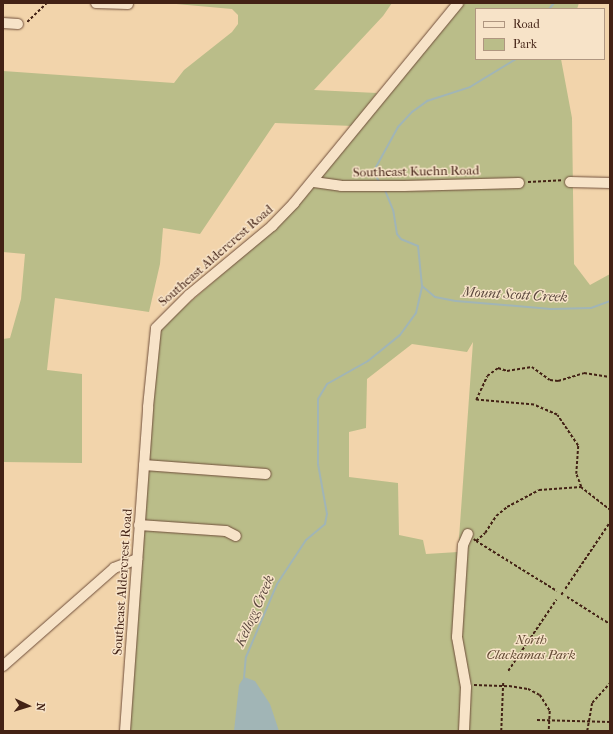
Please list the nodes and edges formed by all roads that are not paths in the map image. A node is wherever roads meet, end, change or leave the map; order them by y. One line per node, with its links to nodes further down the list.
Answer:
1 (96, 3): 3 (street)
2 (458, 3): 6 (street, Southeast Aldercrest Road)
3 (128, 4)
4 (3, 23): 5 (street)
5 (18, 24)
6 (314, 182): 8 (street, Southeast Kuehn Road); 10 (street, Southeast Aldercrest Road)
7 (570, 182): 9 (street)
8 (519, 183)
9 (610, 183)
10 (144, 466): 11 (street); 12 (street, Southeast Aldercrest Road)
11 (266, 474)
12 (139, 525): 14 (street); 15 (street, Southeast Aldercrest Road)
13 (468, 534): 18 (street)
14 (236, 536)
15 (137, 559): 16 (street); 17 (street, Southeast Aldercrest Road)
16 (3, 666)
17 (125, 731)
18 (464, 731)

